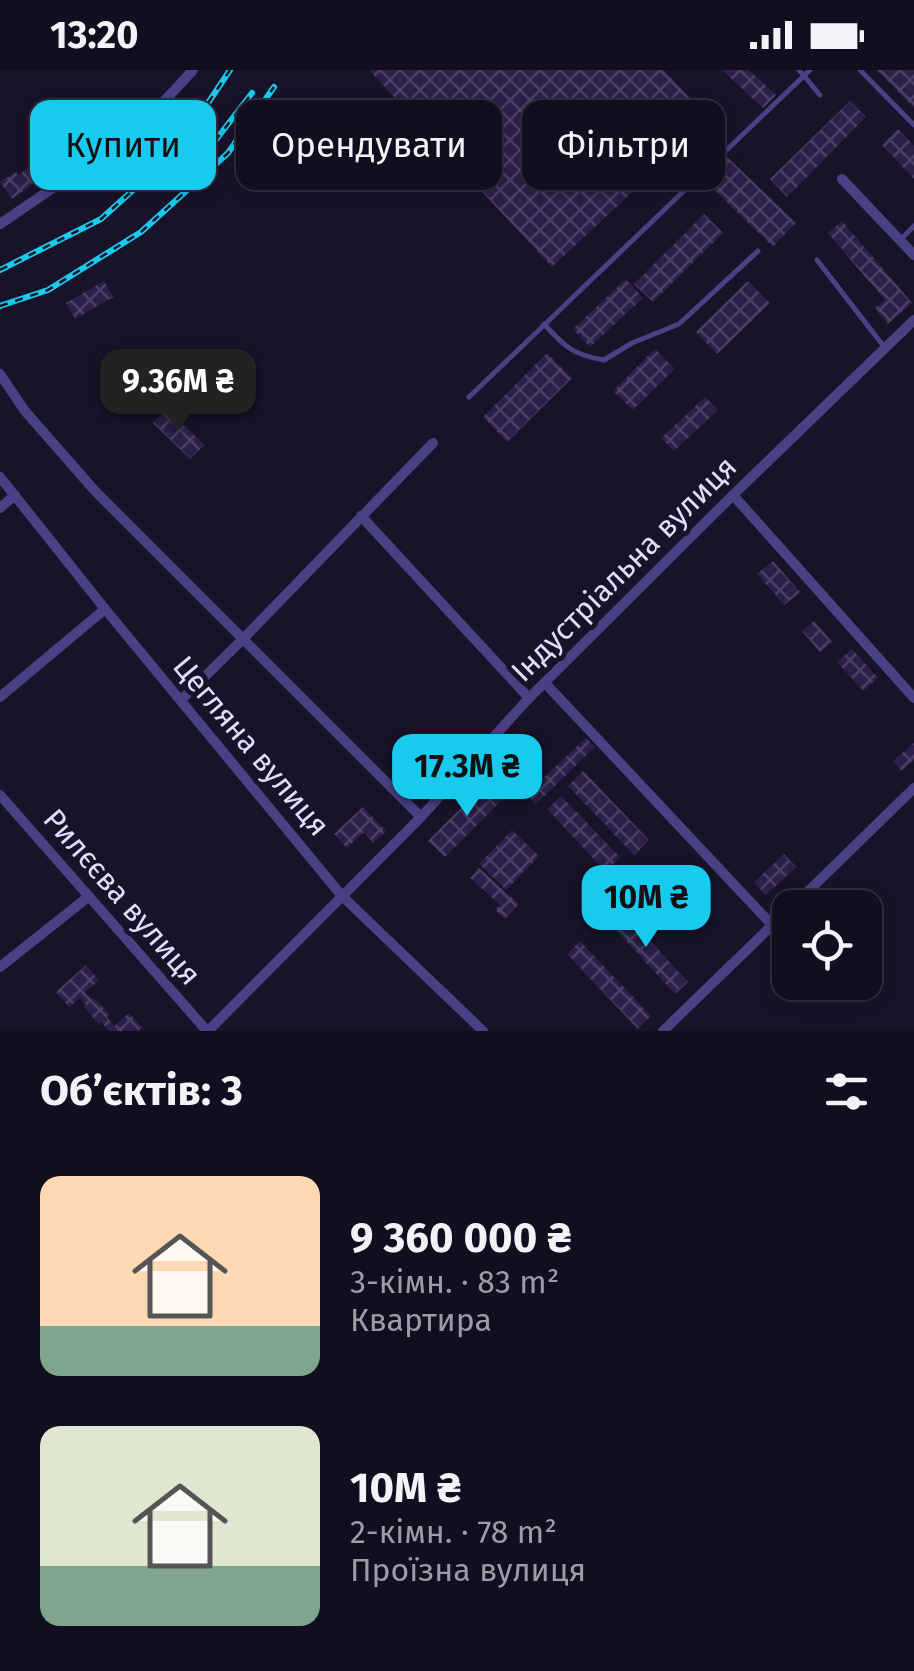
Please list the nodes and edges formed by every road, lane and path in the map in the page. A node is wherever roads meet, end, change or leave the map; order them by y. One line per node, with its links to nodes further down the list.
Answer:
1 (193, 70): 7 (street)
2 (860, 70): 5 (lane)
3 (804, 72): 4 (lane); 14 (lane)
4 (820, 96)
5 (914, 126)
6 (842, 179): 9 (street)
7 (0, 224)
8 (914, 226): 9 (lane)
9 (900, 240): 11 (street)
10 (758, 251): 14 (lane)
11 (914, 255)
12 (817, 260): 15 (lane)
13 (914, 320): 15 (street, Індустріальна вулиця)
14 (544, 324): 17 (lane)
15 (885, 348): 21 (street, Індустріальна вулиця)
16 (0, 374): 25 (street)
17 (470, 397)
18 (433, 443): 23 (street)
19 (0, 477): 20 (street, Цегляна вулиця)
20 (15, 495): 22 (street); 24 (street, Цегляна вулиця)
21 (733, 495): 26 (street, Індустріальна вулиця); 29 (street)
22 (0, 508)
23 (361, 516): 25 (street); 28 (street)
24 (105, 608): 27 (street); 30 (street, Цегляна вулиця)
25 (243, 639): 30 (street); 33 (street)
26 (545, 683): 28 (street, Індустріальна вулиця); 37 (street)
27 (0, 697)
28 (530, 698): 33 (street, Індустріальна вулиця)
29 (914, 698)
30 (180, 700): 35 (street, Цегляна вулиця)
31 (914, 788): 34 (street)
32 (0, 795): 36 (street, Рилєєва вулиця)
33 (420, 817): 35 (street, Індустріальна вулиця)
34 (809, 890)
35 (342, 896): 39 (street, Індустріальна вулиця); 40 (street, Цегляна вулиця)
36 (88, 897): 38 (street); 39 (street, Рилєєва вулиця)
37 (772, 925): 41 (street)
38 (0, 967)
39 (208, 1031)
40 (482, 1031)
41 (662, 1031)

